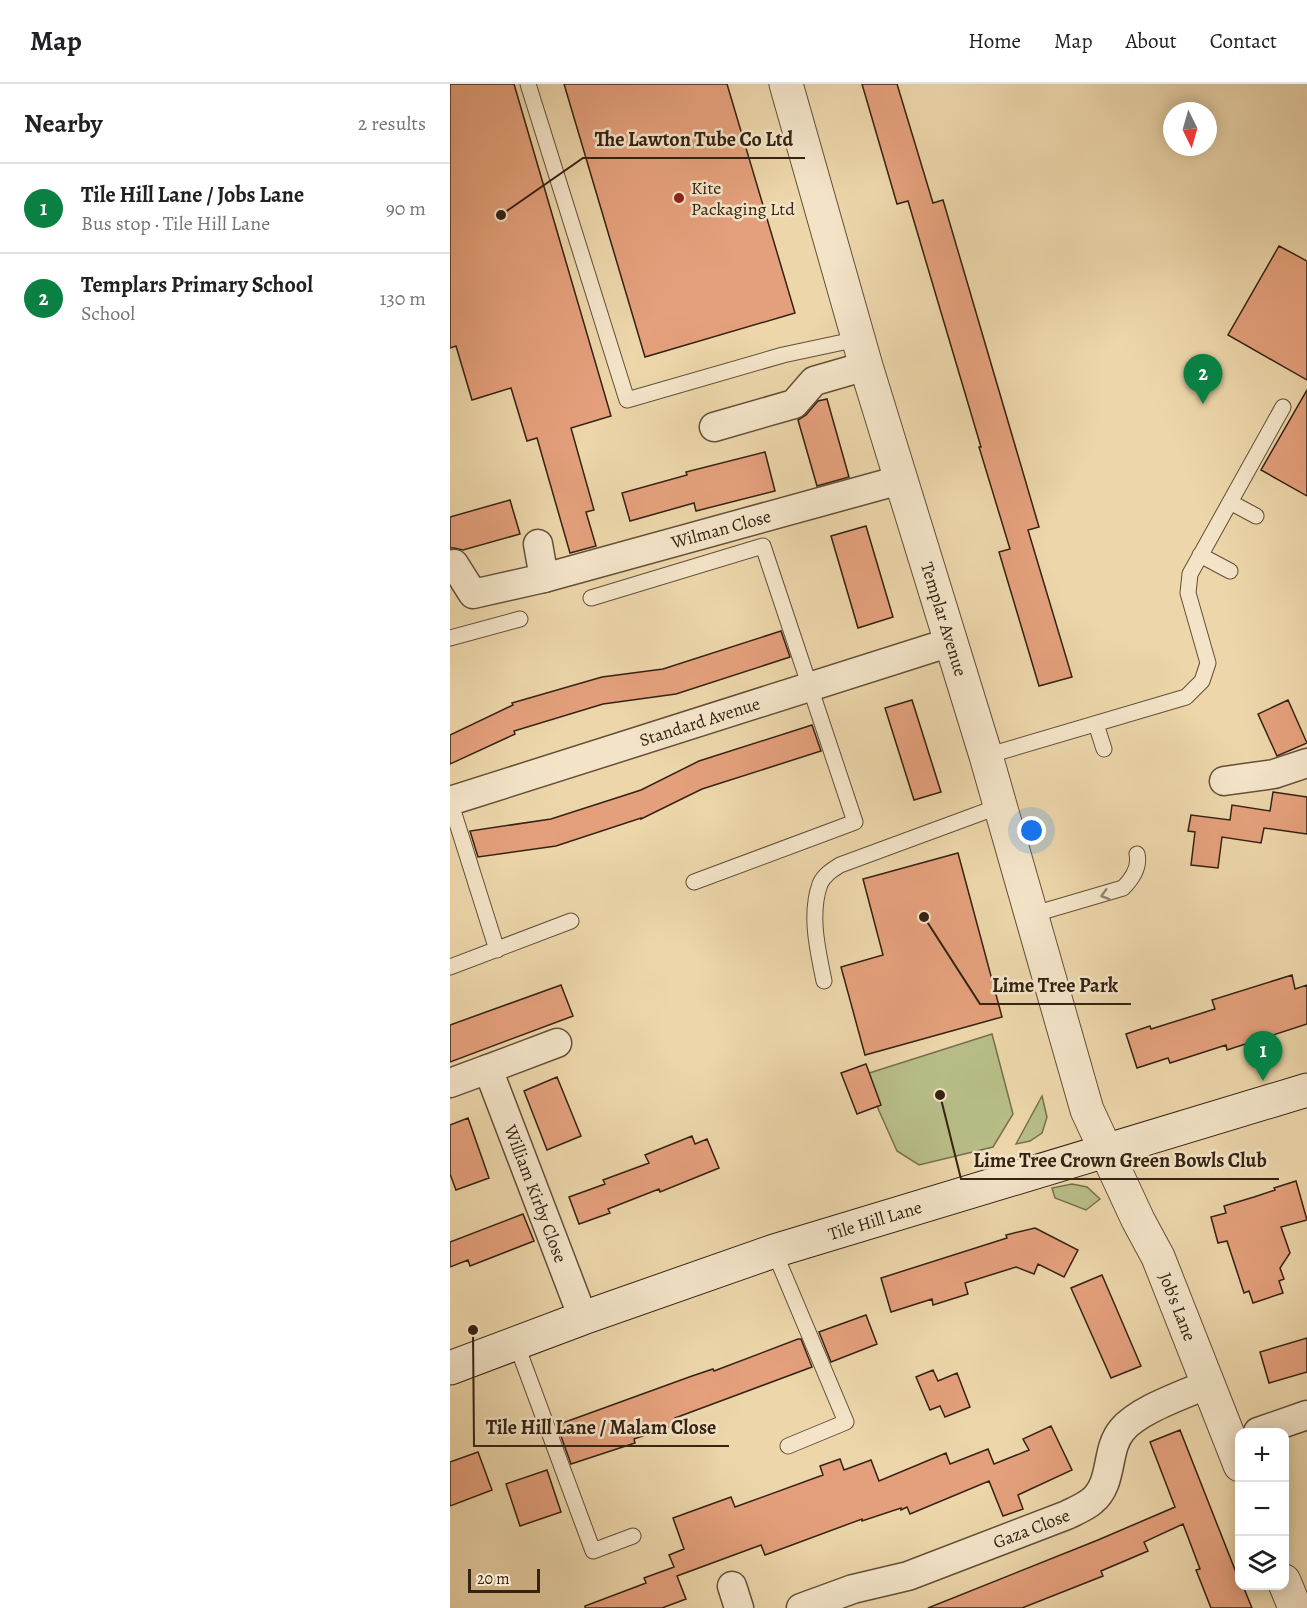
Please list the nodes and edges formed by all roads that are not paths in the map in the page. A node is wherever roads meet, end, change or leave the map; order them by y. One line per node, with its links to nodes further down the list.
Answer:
1 (528, 84): 3 (lane)
2 (786, 84): 3 (street, Templar Avenue)
3 (862, 352): 5 (street); 6 (street, Templar Avenue)
4 (1283, 407): 7 (lane)
5 (714, 427)
6 (900, 480): 13 (street, Wilman Close); 17 (street, Templar Avenue)
7 (1230, 502): 8 (lane); 10 (lane)
8 (1256, 516)
9 (538, 544): 13 (street)
10 (1200, 555): 12 (lane); 19 (lane)
11 (454, 564): 13 (street, Wilman Close)
12 (1230, 571)
13 (544, 578)
14 (591, 598): 18 (lane)
15 (520, 619): 16 (lane)
16 (450, 638)
17 (951, 642): 18 (street, Standard Avenue); 21 (street, Templar Avenue)
18 (811, 687): 24 (street, Standard Avenue); 27 (lane)
19 (1095, 724): 20 (lane); 21 (lane)
20 (1104, 749)
21 (986, 756): 25 (street, Templar Avenue)
22 (1307, 763): 23 (street)
23 (1224, 781)
24 (450, 801): 30 (lane)
25 (1000, 806): 28 (street, Templar Avenue); 32 (lane)
26 (1137, 854): 28 (lane, one-way to 28)
27 (694, 882)
28 (1031, 915): 37 (street, Templar Avenue)
29 (571, 921): 30 (lane)
30 (497, 950): 31 (lane)
31 (450, 967)
32 (824, 981)
33 (557, 1043): 34 (street)
34 (488, 1069): 35 (street); 39 (street, William Kirby Close)
35 (450, 1083)
36 (1307, 1090): 37 (street, Tile Hill Lane)
37 (1106, 1151): 38 (street, Tile Hill Lane); 42 (street, Job's Lane)
38 (774, 1251): 39 (street, Tile Hill Lane); 46 (lane)
39 (583, 1318): 40 (street, Tile Hill Lane)
40 (516, 1343): 41 (street, Tile Hill Lane); 47 (lane)
41 (450, 1368)
42 (1208, 1384): 45 (street, Job's Lane); 49 (street, Gaza Close)
43 (1307, 1415): 44 (street)
44 (1279, 1428)
45 (1235, 1432)
46 (788, 1446)
47 (633, 1536)
48 (1288, 1590): 50 (street)
49 (801, 1608)
50 (1295, 1608)

